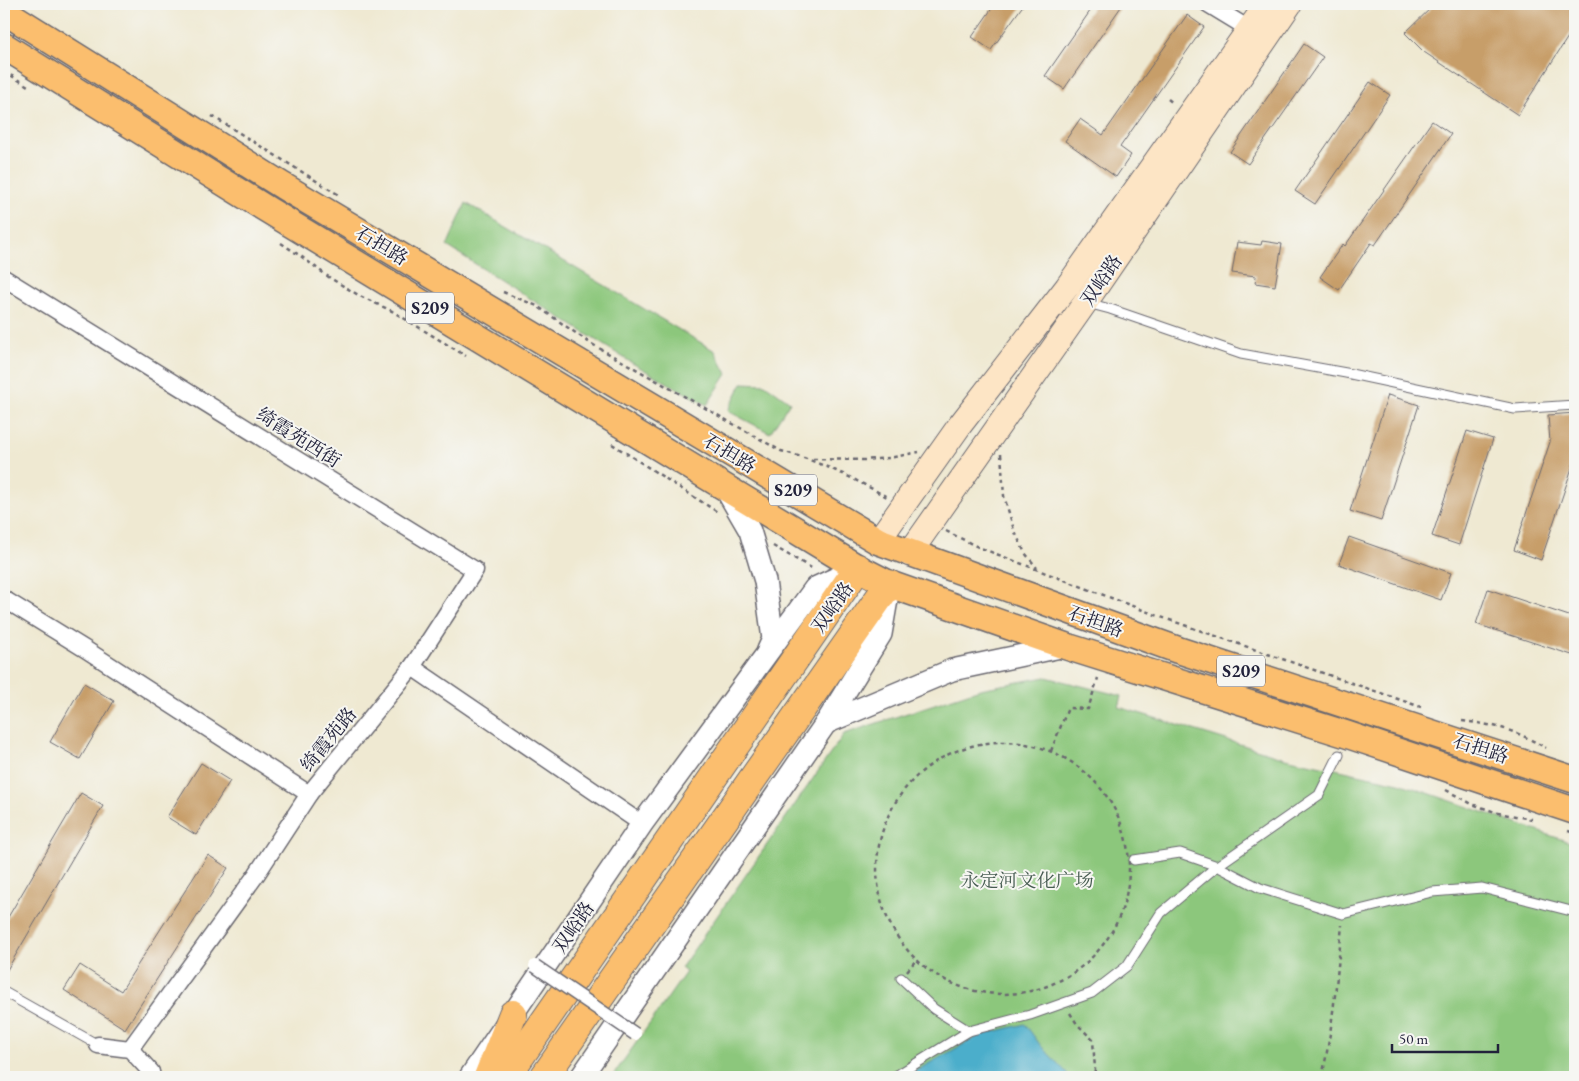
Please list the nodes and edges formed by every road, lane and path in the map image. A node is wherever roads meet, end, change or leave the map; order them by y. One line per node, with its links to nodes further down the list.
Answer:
1 (1208, 4): 5 (street)
2 (1267, 4): 5 (main road, 双峪路)
3 (1290, 4): 11 (main road, 双峪路)
4 (4, 11): 19 (main road, 石担路 / S209)
5 (1249, 29): 17 (main road, 双峪路)
6 (4, 46): 16 (main road, 石担路 / S209)
7 (209, 114): 8 (path)
8 (344, 197)
9 (4, 278): 27 (street, 绮霞苑西街)
10 (502, 292): 15 (path, 石担路)
11 (1085, 303): 12 (lane); 13 (main road, 双峪路)
12 (1575, 405)
13 (998, 427): 18 (main road, 双峪路); 22 (path)
14 (921, 451): 15 (path)
15 (810, 459): 17 (path, 石担路)
16 (726, 488): 21 (main road, 石担路 / S209); 26 (street)
17 (902, 506): 19 (main road, 双峪路)
18 (932, 523): 20 (main road, 双峪路); 22 (path, 石担路)
19 (878, 542): 20 (main road, 石担路 / S209); 21 (main road)
20 (909, 554): 23 (main road); 35 (main road, 石担路 / S209)
21 (858, 568): 23 (main road, 石担路 / S209); 26 (street, 双峪路); 57 (highway, 双峪路)
22 (1038, 569): 29 (path, 石担路)
23 (889, 584): 25 (main road, 石担路 / S209); 31 (street); 58 (highway, 双峪路)
24 (4, 599): 36 (street, 绮霞苑路)
25 (1065, 646): 31 (street); 37 (main road, 石担路 / S209)
26 (766, 656): 38 (street, 双峪路)
27 (412, 667): 36 (street, 绮霞苑路); 38 (street)
28 (1099, 676): 32 (path)
29 (1423, 708)
30 (1460, 720): 33 (path, 石担路)
31 (826, 722): 59 (street)
32 (1051, 751): 43 (path); 43 (path)
33 (1551, 751)
34 (1339, 755): 40 (lane)
35 (1575, 780)
36 (309, 794): 53 (street)
37 (1575, 811)
38 (642, 824): 49 (street, 双峪路)
39 (1134, 860): 40 (lane)
40 (1217, 866): 42 (lane); 48 (lane)
41 (1575, 912): 42 (lane)
42 (1343, 914): 62 (path)
43 (916, 960): 45 (path)
44 (535, 966): 51 (street, bridge)
45 (910, 967)
46 (901, 978): 50 (lane)
47 (4, 992): 52 (lane)
48 (1065, 1002): 50 (lane); 61 (path)
49 (513, 1014): 55 (street, 双峪路); 56 (highway)
50 (969, 1031): 60 (lane)
51 (635, 1034)
52 (98, 1045): 53 (street)
53 (130, 1048): 54 (street)
54 (152, 1077)
55 (470, 1077)
56 (488, 1077)
57 (506, 1077)
58 (544, 1077)
59 (581, 1077)
60 (894, 1077)
61 (1094, 1077)
62 (1322, 1077)

